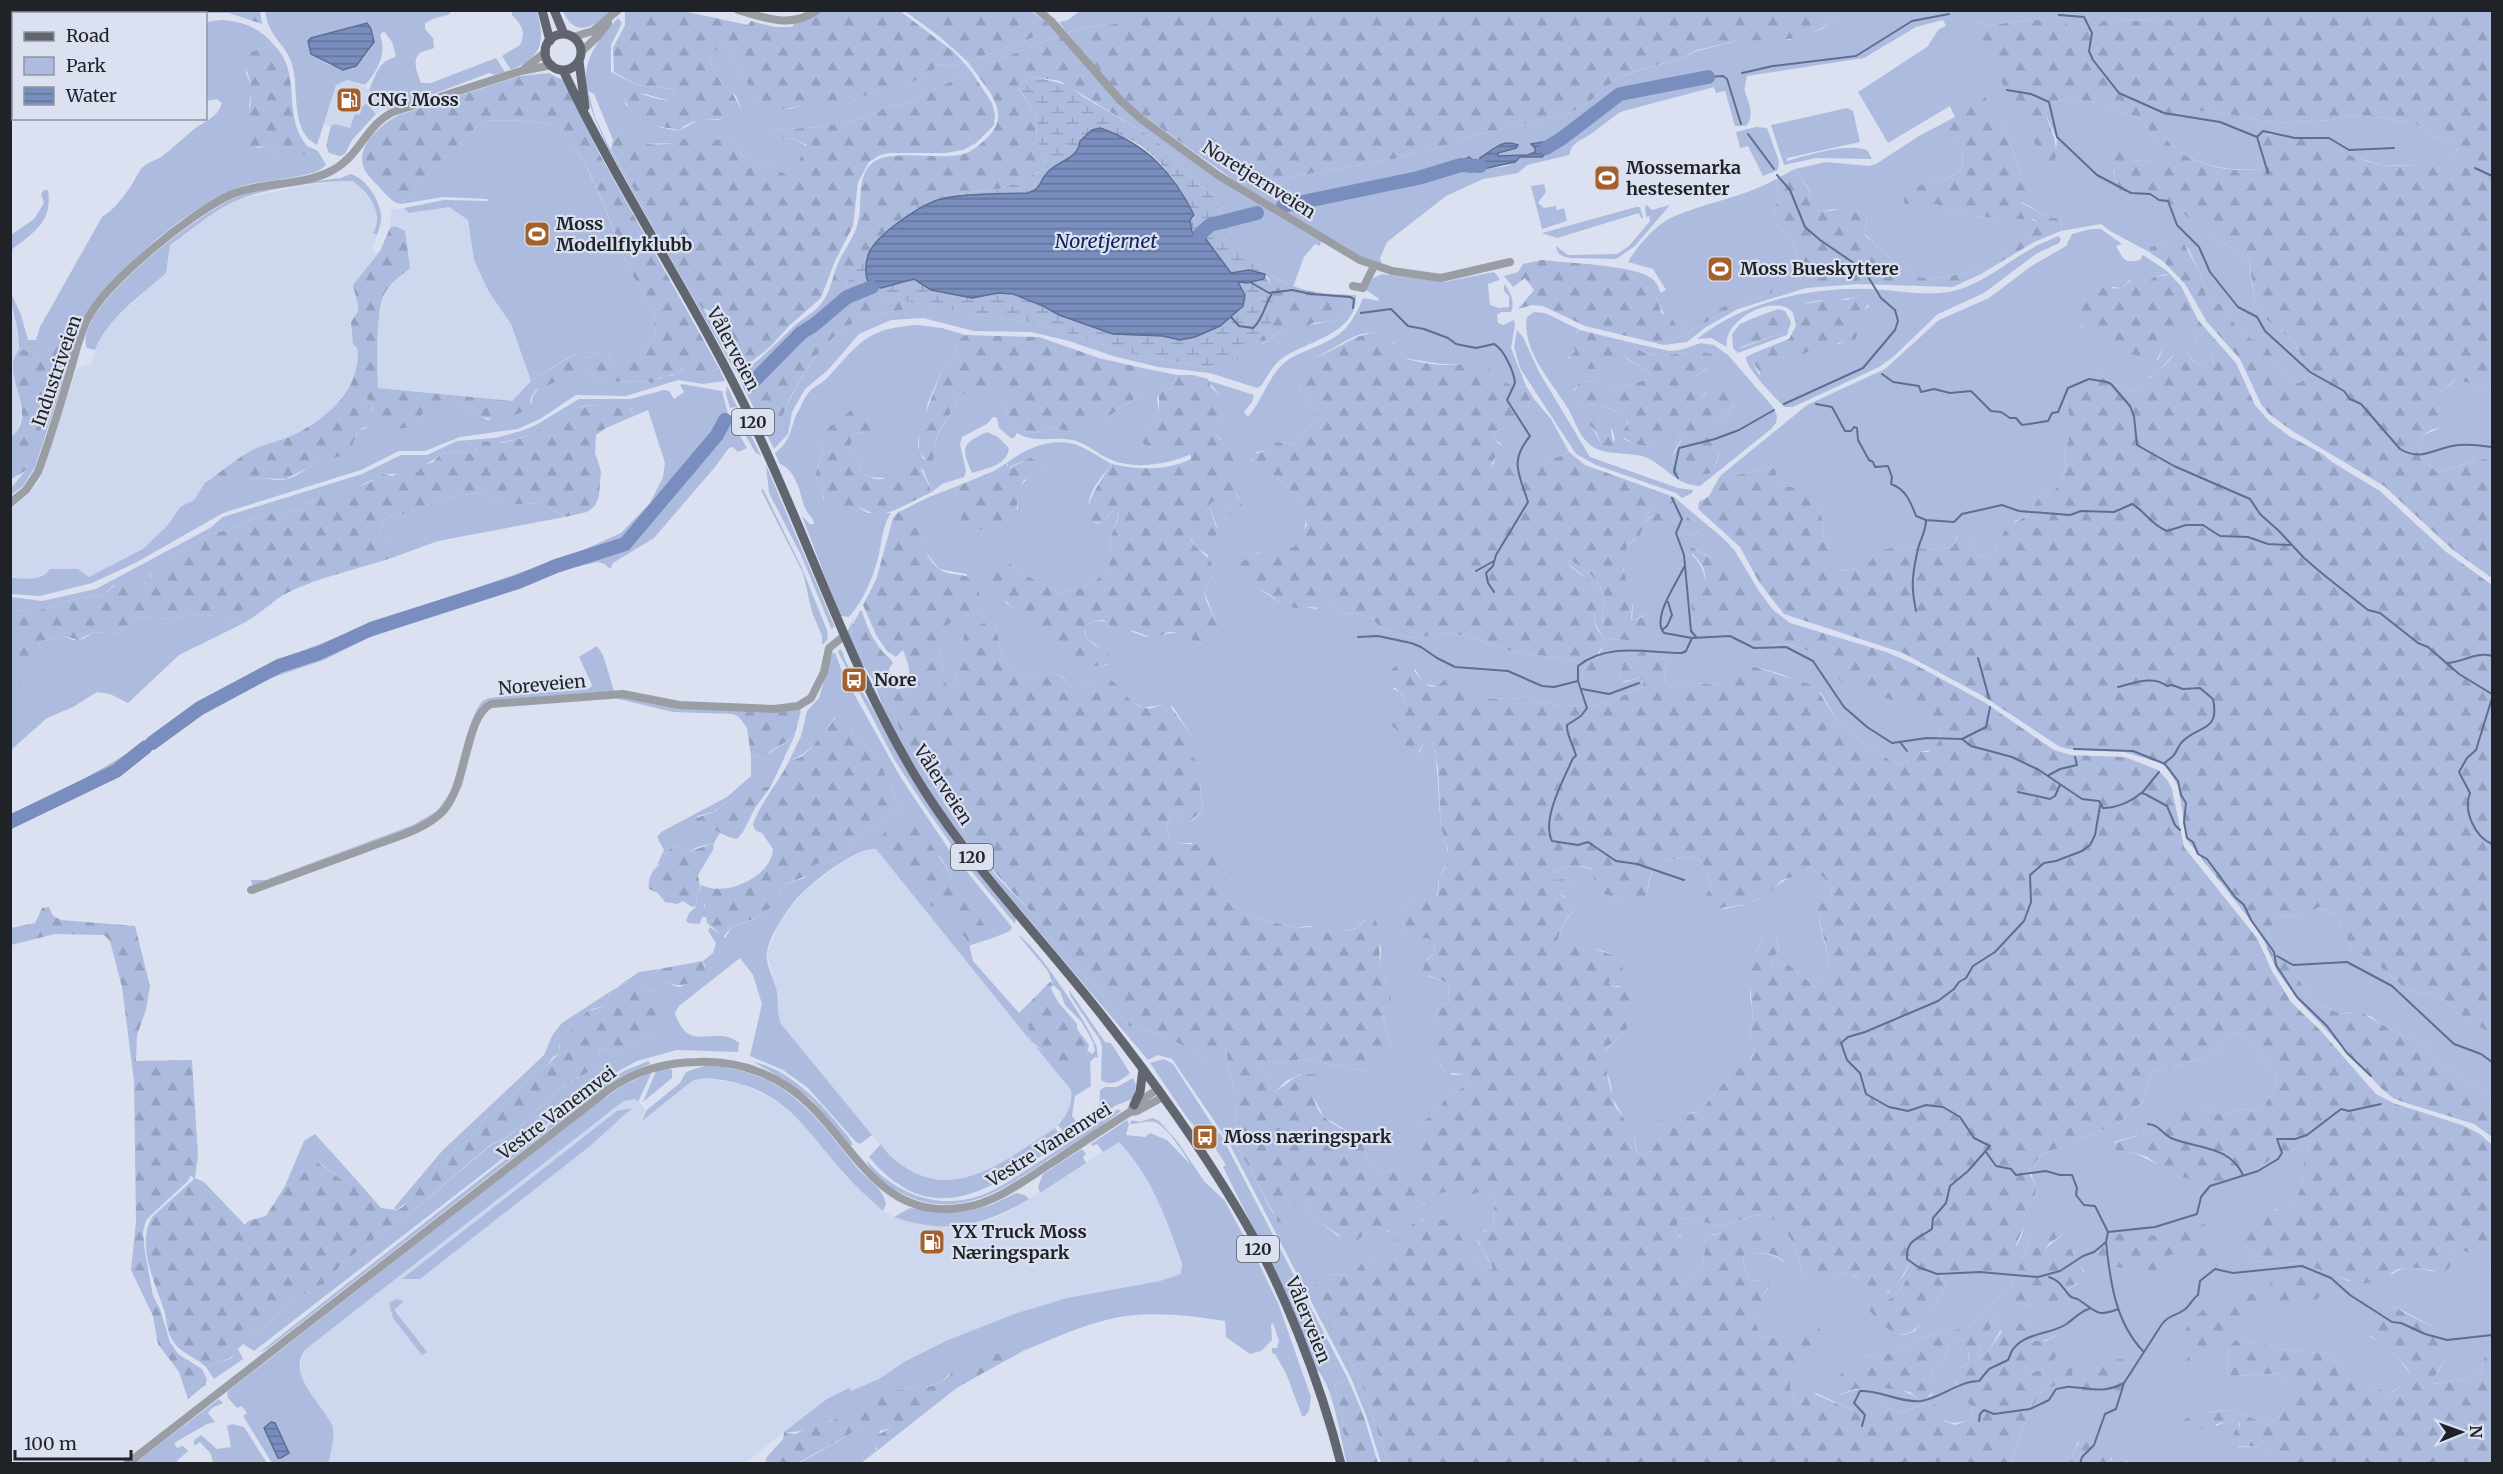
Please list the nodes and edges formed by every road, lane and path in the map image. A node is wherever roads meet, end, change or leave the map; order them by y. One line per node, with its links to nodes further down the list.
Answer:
1 (542, 10): 9 (main road)
2 (554, 10): 8 (main road, 120)
3 (618, 10): 7 (street)
4 (738, 10): 5 (street)
5 (817, 10)
6 (1038, 10): 17 (street, Noretjernveien)
7 (611, 18): 8 (street); 11 (street)
8 (569, 36): 9 (main road); 11 (main road, 120)
9 (550, 41): 10 (main road)
10 (546, 52): 12 (main road); 13 (street, Industriveien)
11 (580, 57): 14 (main road); 15 (main road, Vålerveien / 120)
12 (552, 65): 13 (street, Industriveien); 14 (main road)
13 (521, 70): 19 (street, Industriveien)
14 (564, 70): 15 (main road, Vålerveien / 120)
15 (588, 118): 20 (main road, Vålerveien / 120)
16 (1510, 262): 17 (street, Noretjernveien)
17 (1374, 266): 18 (street)
18 (1353, 286)
19 (10, 503)
20 (844, 636): 21 (street, Noreveien); 22 (main road, Vålerveien / 120)
21 (251, 890)
22 (1143, 1069): 23 (main road, Vålerveien / 120); 24 (main road)
23 (1160, 1093): 24 (street, Vestre Vanemvei); 26 (main road, Vålerveien / 120)
24 (1132, 1108): 25 (street, Vestre Vanemvei)
25 (127, 1464)
26 (1341, 1464)

